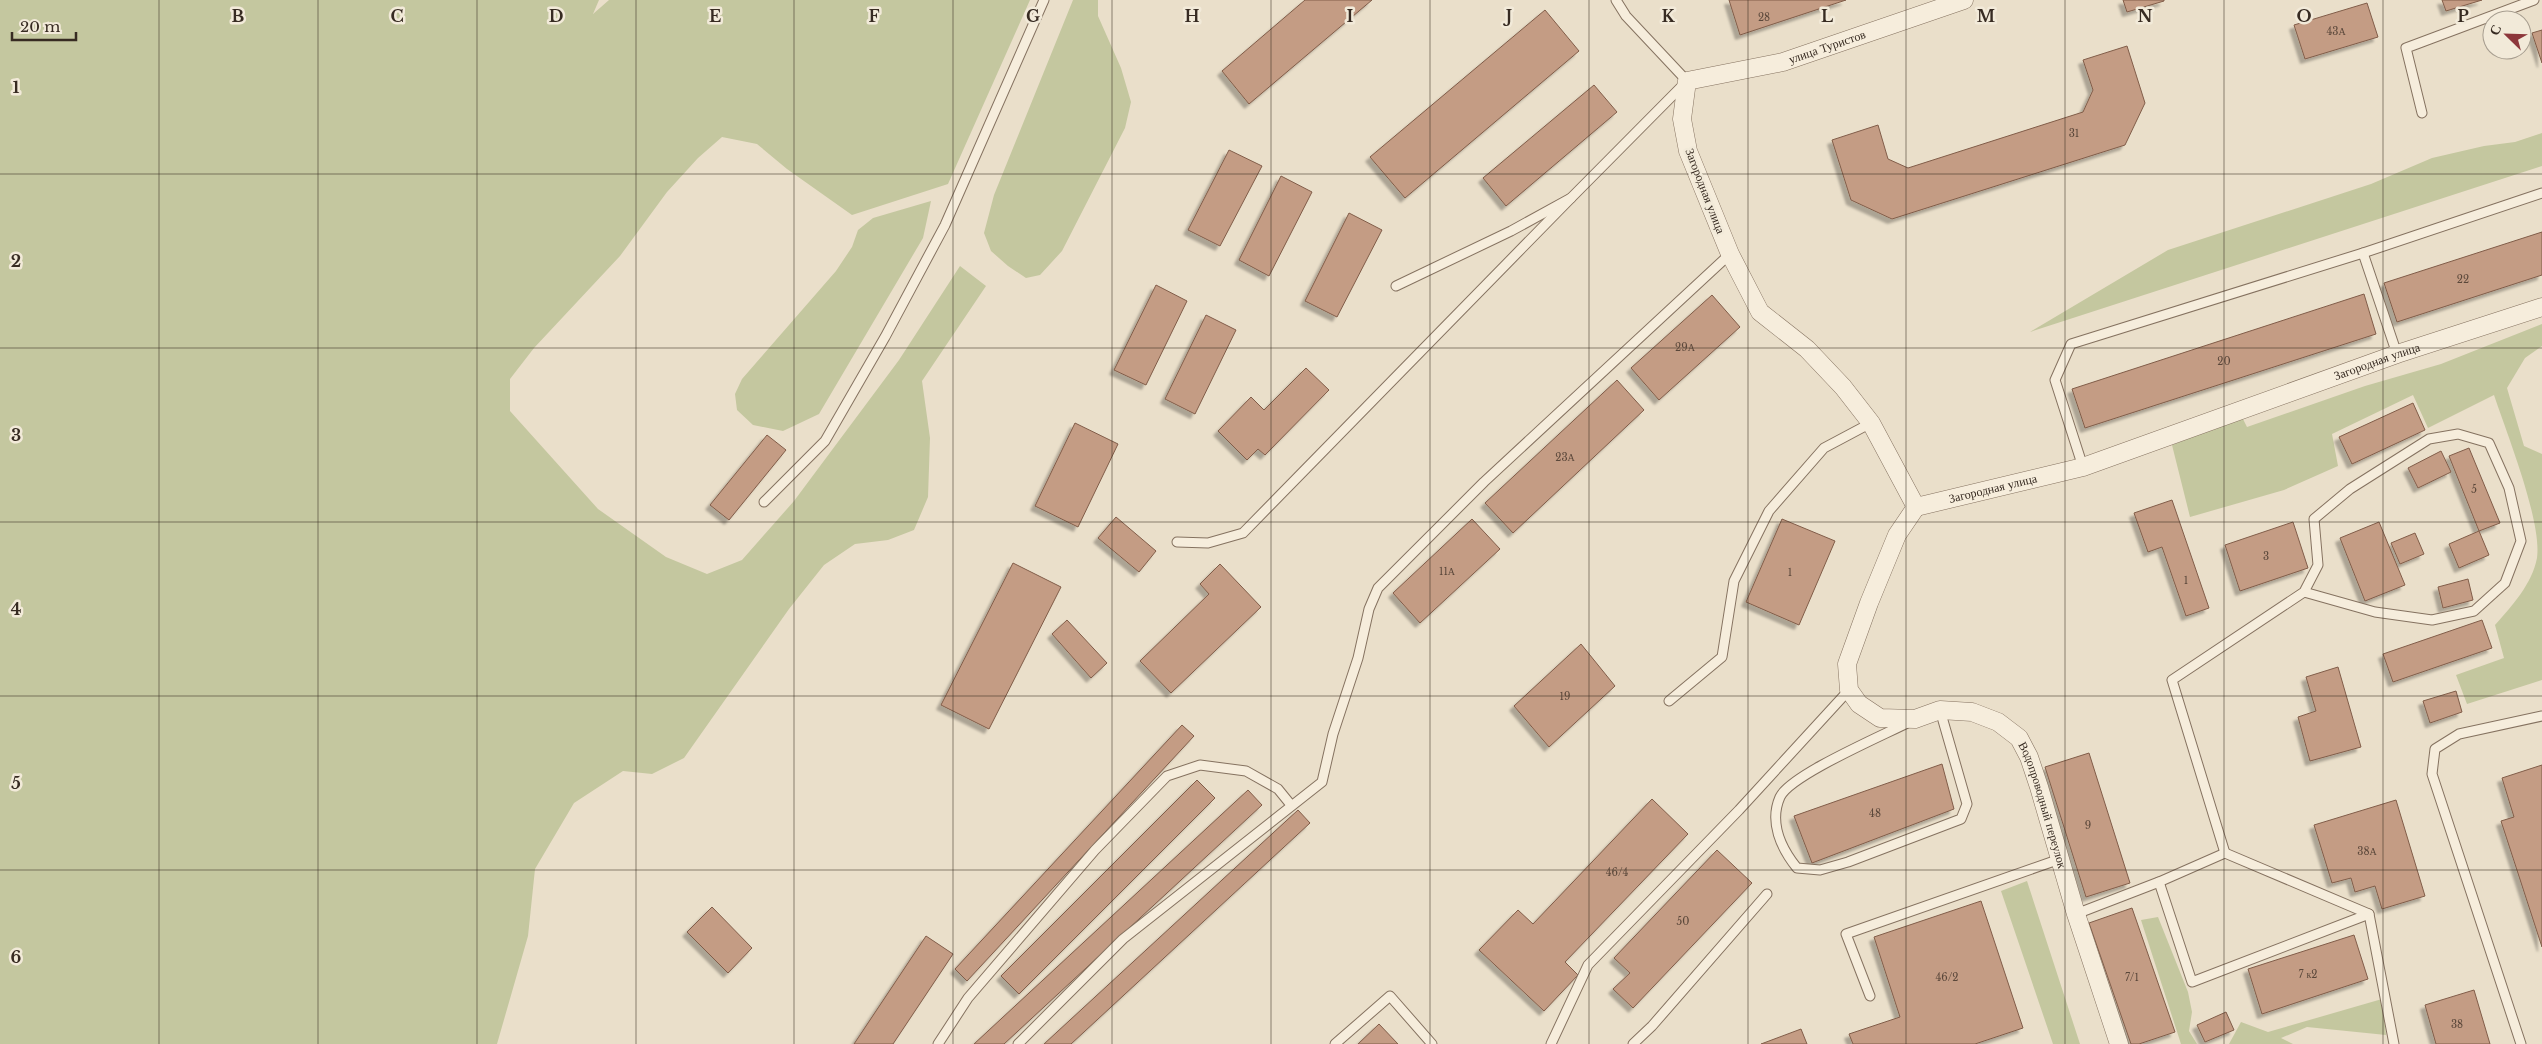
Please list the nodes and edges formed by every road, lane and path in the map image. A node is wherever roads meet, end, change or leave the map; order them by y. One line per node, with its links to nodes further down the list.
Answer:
1 (1044, 0): 16 (lane)
2 (1616, 0): 5 (lane)
3 (1964, 0): 5 (street, улица Туристов)
4 (2534, 0): 6 (lane)
5 (1687, 81): 8 (lane); 10 (street, Загородная улица)
6 (2422, 113)
7 (2542, 193): 9 (lane)
8 (1572, 198): 11 (lane); 18 (lane)
9 (2363, 253): 13 (lane); 15 (lane)
10 (1730, 254): 14 (street, Загородная улица); 25 (lane)
11 (1396, 286)
12 (2542, 307): 13 (street, Загородная улица)
13 (2397, 354): 15 (street, Загородная улица)
14 (1871, 423): 17 (street, Загородная улица); 21 (lane)
15 (2083, 467): 17 (street, Загородная улица)
16 (764, 502)
17 (1916, 507): 20 (street)
18 (1177, 542)
19 (2304, 592): 19 (lane); 26 (lane)
20 (1849, 690): 24 (street, Водопроводный переулок); 37 (lane)
21 (1669, 701)
22 (1940, 710): 24 (street, Водопроводный переулок); 24 (lane); 27 (street, Водопроводный переулок)
23 (2542, 716): 41 (lane)
24 (1916, 719)
25 (1291, 805): 33 (lane); 34 (lane)
26 (2225, 852): 28 (lane); 31 (lane)
27 (2060, 859): 30 (street, Водопроводный переулок); 32 (lane)
28 (2159, 882): 30 (lane); 31 (lane)
29 (1767, 894): 38 (lane)
30 (2076, 914): 39 (street, Водопроводный переулок)
31 (2369, 914): 40 (lane)
32 (1870, 996)
33 (938, 1044)
34 (1018, 1044)
35 (1335, 1044): 36 (lane)
36 (1432, 1044)
37 (1551, 1044)
38 (1633, 1044)
39 (2119, 1044)
40 (2394, 1044)
41 (2521, 1044)

